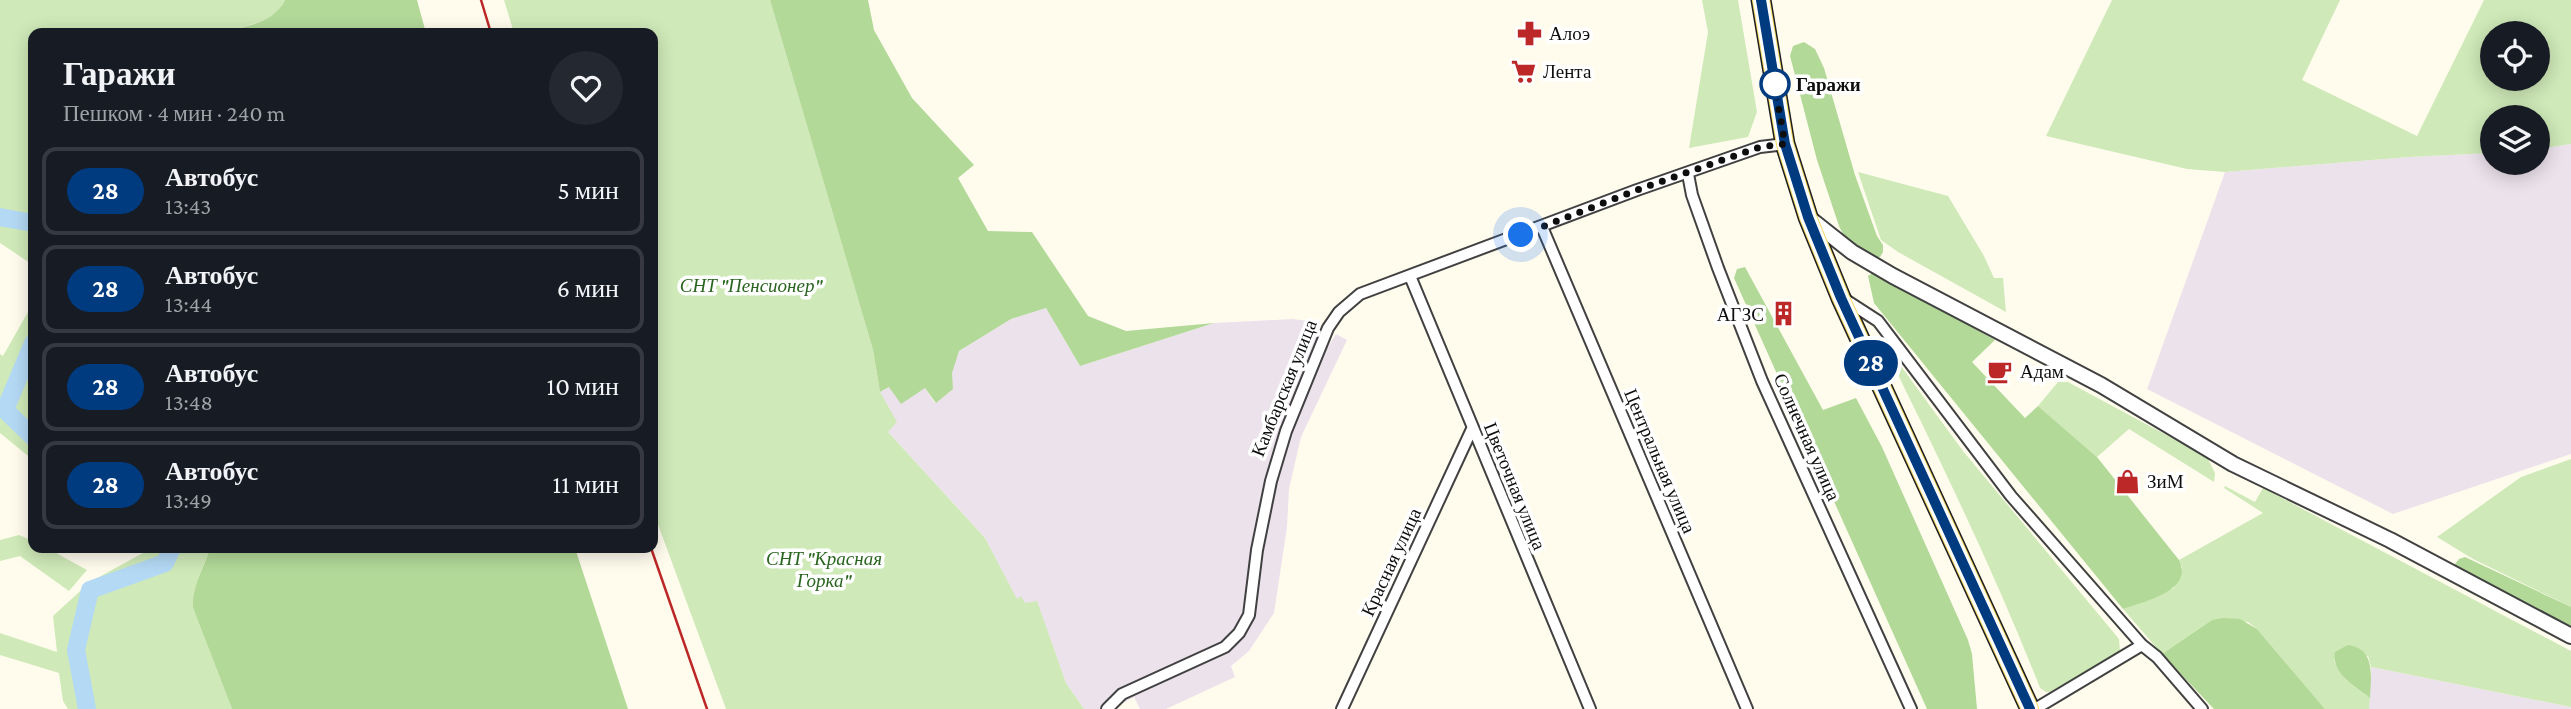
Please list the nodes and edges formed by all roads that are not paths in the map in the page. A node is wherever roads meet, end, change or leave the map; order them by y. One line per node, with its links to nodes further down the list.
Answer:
1 (1761, 0): 2 (main road)
2 (1785, 144): 3 (street, Камбарская улица); 4 (main road)
3 (1688, 174): 5 (street, Камбарская улица); 15 (street, Солнечная улица)
4 (1808, 217): 7 (main road); 9 (street)
5 (1542, 227): 6 (street, Камбарская улица); 14 (street, Центральная улица)
6 (1410, 276): 8 (street, Цветочная улица); 11 (street, Камбарская улица)
7 (1841, 298): 10 (street); 16 (main road)
8 (1472, 429): 12 (street, Красная улица); 13 (street, Цветочная улица)
9 (2571, 636)
10 (2142, 645): 17 (street); 18 (street)
11 (1107, 709)
12 (1342, 709)
13 (1590, 709)
14 (1747, 709)
15 (1911, 709)
16 (2030, 709)
17 (2035, 709)
18 (2202, 709)

